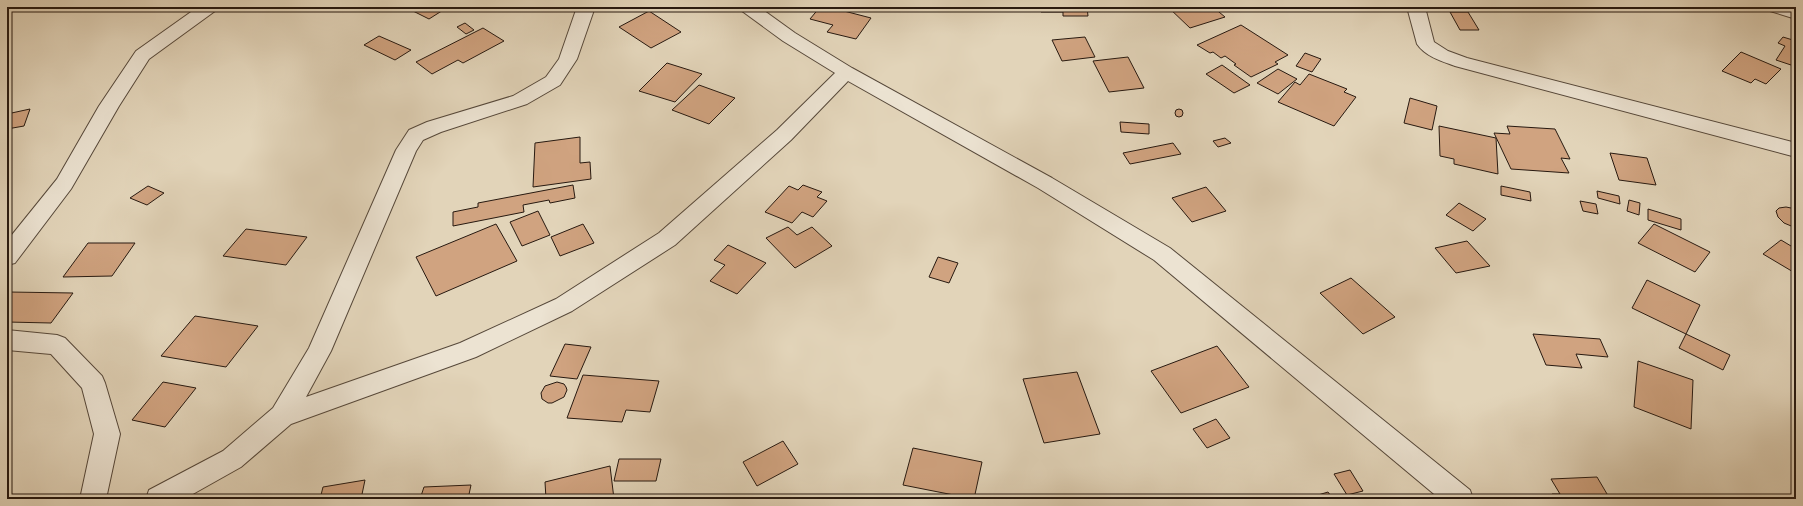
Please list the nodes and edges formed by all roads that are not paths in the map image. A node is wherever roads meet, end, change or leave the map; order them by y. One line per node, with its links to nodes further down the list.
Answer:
1 (209, 7): 9 (street)
2 (586, 7): 11 (street)
3 (748, 7): 7 (street)
4 (1416, 7): 8 (street)
5 (1776, 7): 6 (street)
6 (1796, 14)
7 (846, 72): 11 (street); 14 (street)
8 (1796, 150)
9 (7, 257)
10 (7, 340): 12 (street)
11 (282, 416): 13 (street)
12 (92, 499)
13 (159, 499)
14 (1460, 499)

